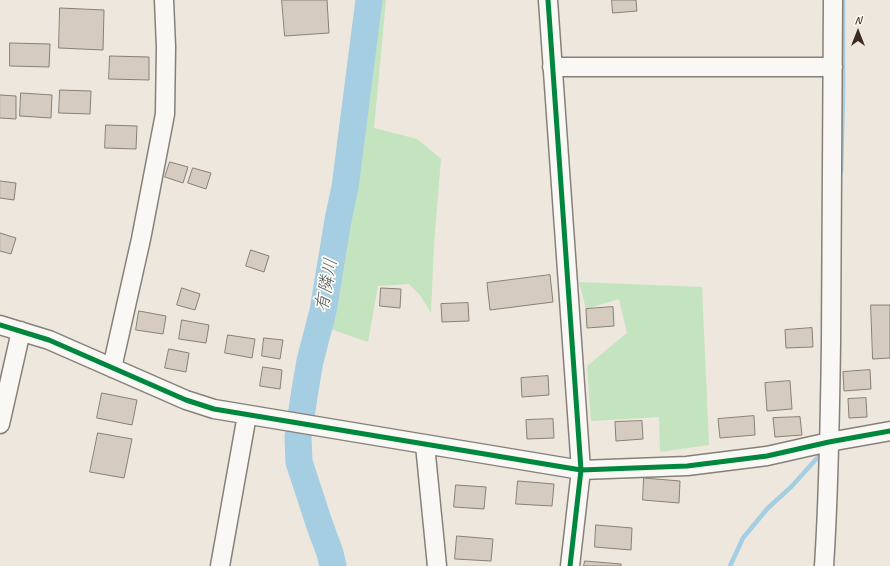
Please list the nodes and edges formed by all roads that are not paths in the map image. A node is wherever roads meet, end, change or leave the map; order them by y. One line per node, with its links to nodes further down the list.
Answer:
1 (164, 0): 8 (street)
2 (548, 0): 4 (street)
3 (833, 0): 5 (street)
4 (552, 67): 5 (street); 14 (street)
5 (833, 67): 12 (street)
6 (0, 325): 7 (street)
7 (20, 331): 8 (street); 10 (street)
8 (112, 368): 9 (street)
9 (247, 415): 13 (street); 15 (street)
10 (0, 424)
11 (890, 431): 12 (street)
12 (829, 442): 14 (street); 18 (street)
13 (425, 445): 14 (street); 16 (street)
14 (581, 470): 17 (street)
15 (220, 566)
16 (437, 566)
17 (570, 566)
18 (824, 566)

